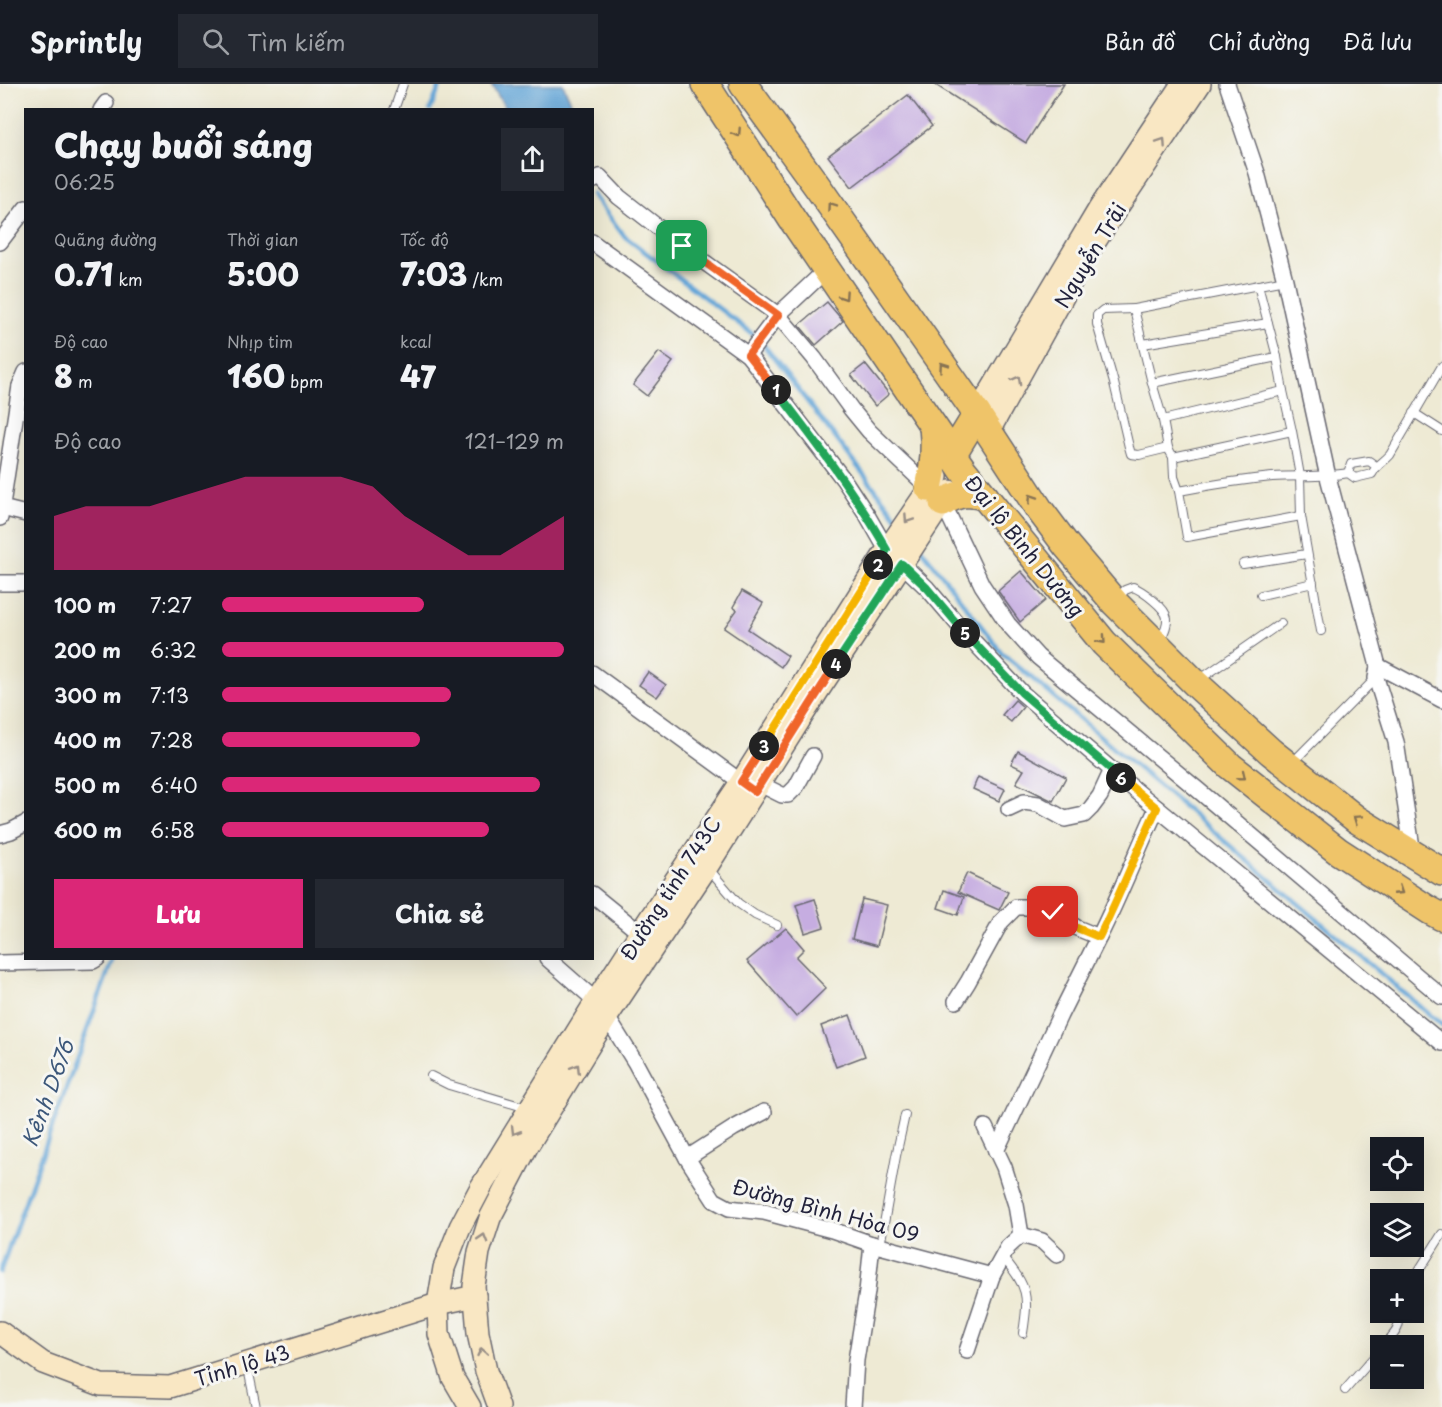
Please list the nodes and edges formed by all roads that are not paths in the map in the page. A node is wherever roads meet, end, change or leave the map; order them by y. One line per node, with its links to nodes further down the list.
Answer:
1 (403, 84): 7 (lane)
2 (705, 84): 12 (highway, Đại lộ Bình Dương, one-way to 12)
3 (743, 84): 27 (highway, Đại lộ Bình Dương, one-way to 3)
4 (1182, 84): 27 (main road, Nguyễn Trãi)
5 (1200, 84): 27 (main road, Nguyễn Trãi, one-way to 5)
6 (1227, 84): 13 (street)
7 (395, 108)
8 (596, 179): 16 (street)
9 (24, 211): 10 (street)
10 (0, 242)
11 (594, 243): 19 (street)
12 (826, 270): 16 (street); 28 (highway, Đại lộ Bình Dương, one-way to 28)
13 (1285, 280): 14 (lane); 37 (street)
14 (1258, 285): 15 (lane); 17 (lane)
15 (1134, 309): 18 (lane); 31 (lane)
16 (778, 315): 19 (street); 39 (street)
17 (1268, 323): 18 (lane); 20 (lane)
18 (1143, 344): 23 (lane)
19 (748, 355): 45 (street)
20 (1277, 357): 23 (lane); 24 (lane)
21 (1442, 366): 25 (lane)
22 (24, 383): 41 (street)
23 (1152, 383): 26 (lane)
24 (1283, 392): 26 (lane); 29 (lane)
25 (1414, 413): 30 (lane); 34 (lane)
26 (1163, 420): 31 (lane)
27 (983, 422): 33 (highway); 55 (highway, Đại lộ Bình Dương, one-way to 27)
28 (933, 427): 33 (highway, Đại lộ Bình Dương); 39 (highway)
29 (1292, 431): 32 (lane); 36 (lane)
30 (1442, 431)
31 (1168, 448): 32 (lane)
32 (1173, 457): 38 (lane)
33 (958, 462): 39 (main road, Đường tỉnh 743C); 40 (highway, Đại lộ Bình Dương)
34 (1376, 466): 35 (lane); 35 (lane)
35 (1348, 473): 37 (lane)
36 (1300, 476): 37 (lane); 38 (lane); 43 (lane)
37 (1328, 477): 53 (street)
38 (1179, 491): 43 (lane)
39 (936, 495): 40 (highway); 45 (main road, Đường tỉnh 743C); 76 (street)
40 (985, 497): 69 (highway, Đại lộ Bình Dương, one-way to 69)
41 (1, 513): 42 (street)
42 (24, 514)
43 (1301, 516): 44 (lane)
44 (1308, 554): 46 (lane); 49 (lane)
45 (895, 557): 59 (street); 60 (main road, Đường tỉnh 743C)
46 (1243, 564)
47 (0, 583): 48 (street)
48 (24, 583)
49 (1313, 583): 50 (lane); 52 (lane)
50 (1261, 595)
51 (1281, 623): 55 (lane)
52 (1321, 631)
53 (1377, 672): 56 (street); 58 (lane); 65 (street)
54 (594, 674): 60 (street)
55 (1196, 683): 58 (highway, Đại lộ Bình Dương)
56 (1442, 700)
57 (813, 756): 60 (street)
58 (1289, 766): 65 (highway, Đại lộ Bình Dương, one-way to 58)
59 (1112, 770): 61 (street); 62 (street)
60 (752, 786): 66 (main road, Đường tỉnh 743C); 71 (main road, Đường tỉnh 743C)
61 (1157, 808): 72 (street); 79 (street)
62 (1009, 809)
63 (24, 824): 64 (street)
64 (0, 834)
65 (1413, 855): 67 (highway, Đại lộ Bình Dương)
66 (706, 867): 70 (lane); 78 (main road, Đường tỉnh 743C)
67 (1442, 872)
68 (594, 896): 71 (street)
69 (1442, 917)
70 (777, 925)
71 (640, 933): 78 (main road, Đường tỉnh 743C)
72 (1099, 937): 77 (street); 85 (street)
73 (96, 960): 75 (street)
74 (549, 960): 78 (street, Đường Bình Hòa 09)
75 (0, 963)
76 (1442, 996)
77 (956, 1001)
78 (601, 1009): 81 (main road, Đường tỉnh 743C); 86 (street, Đường Bình Hòa 09); 94 (main road, Đường tỉnh 743C, one-way to 78)
79 (1442, 1042)
80 (431, 1076): 81 (lane)
81 (528, 1108): 95 (main road, Đường tỉnh 743C, one-way to 95)
82 (764, 1112): 86 (street)
83 (905, 1115): 89 (lane)
84 (985, 1127): 85 (street)
85 (996, 1151): 88 (street)
86 (687, 1158): 89 (street, Đường Bình Hòa 09)
87 (1442, 1234): 92 (lane)
88 (1021, 1235): 90 (street); 91 (street)
89 (876, 1245): 93 (street, Đường Bình Hòa 09); 105 (street)
90 (1057, 1255)
91 (1003, 1257): 93 (street); 97 (lane)
92 (1420, 1269)
93 (992, 1276): 98 (street)
94 (475, 1296): 95 (main road, Tỉnh lộ 43); 104 (main road, Đường tỉnh 743C, one-way to 94)
95 (438, 1304): 100 (main road, Tỉnh lộ 43); 103 (main road, Đường tỉnh 743C)
96 (0, 1332): 100 (main road, Tỉnh lộ 43)
97 (1023, 1333)
98 (967, 1351)
99 (1370, 1361): 101 (lane)
100 (247, 1363): 102 (lane)
101 (1345, 1390)
102 (256, 1407)
103 (470, 1407)
104 (499, 1407)
105 (853, 1407)

